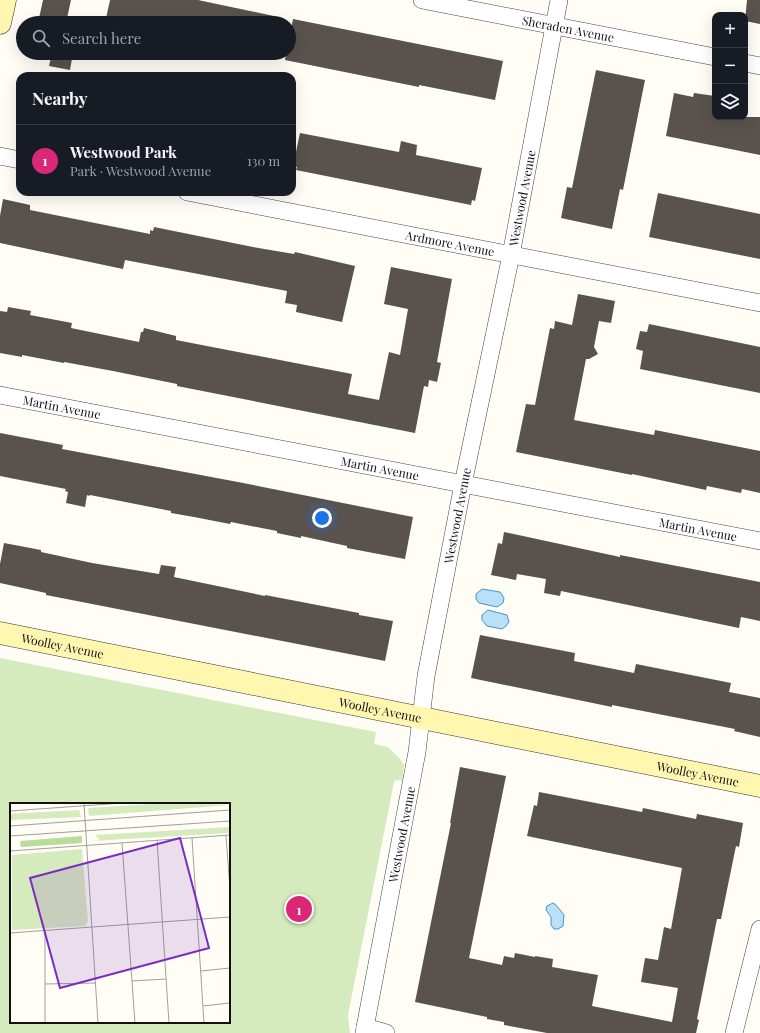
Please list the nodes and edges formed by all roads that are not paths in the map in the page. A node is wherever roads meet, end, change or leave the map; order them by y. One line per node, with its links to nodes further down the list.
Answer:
1 (5, 0): 4 (street)
2 (422, 0): 5 (street, Sheraden Avenue)
3 (559, 0): 5 (street, Westwood Avenue)
4 (0, 23)
5 (554, 26): 6 (street, Sheraden Avenue); 12 (street, Westwood Avenue)
6 (712, 56)
7 (748, 64): 8 (street)
8 (760, 66)
9 (0, 156): 10 (street)
10 (16, 159)
11 (208, 196): 12 (street, Ardmore Avenue)
12 (511, 255): 13 (street, Ardmore Avenue); 15 (street, Westwood Avenue)
13 (760, 304)
14 (0, 395): 15 (street, Martin Avenue)
15 (463, 484): 16 (street, Martin Avenue); 18 (street, Westwood Avenue)
16 (760, 541)
17 (0, 633): 18 (street, Woolley Avenue)
18 (421, 717): 19 (street, Woolley Avenue); 21 (street, Westwood Avenue)
19 (760, 786)
20 (760, 929): 23 (street)
21 (364, 1030): 22 (street)
22 (386, 1033)
23 (734, 1033)

